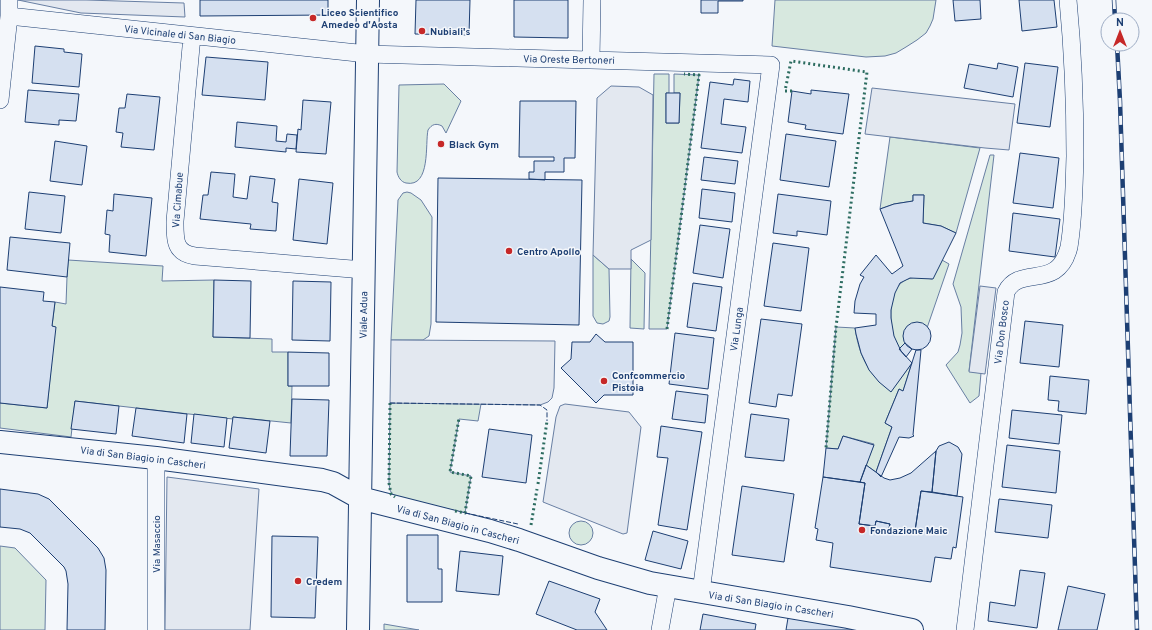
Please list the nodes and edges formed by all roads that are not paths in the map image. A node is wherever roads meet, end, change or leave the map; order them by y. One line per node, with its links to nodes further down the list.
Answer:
1 (368, 0): 6 (street, Viale Adua)
2 (592, 0): 7 (street)
3 (1068, 0): 20 (street, Via Don Bosco)
4 (9, 8): 5 (street, Via Vicinale di San Biagio); 9 (street)
5 (192, 36): 6 (street, Via Vicinale di San Biagio); 10 (street, Via Cimabue)
6 (367, 54): 7 (street, Via Oreste Bertoneri); 10 (street, Viale Adua)
7 (591, 60): 8 (street, Via Oreste Bertoneri)
8 (771, 65): 15 (street, Via Lunga)
9 (0, 100)
10 (364, 270): 13 (street, Viale Adua)
11 (0, 442): 12 (street, Via di San Biagio in Cascheri)
12 (156, 458): 13 (street, Via di San Biagio in Cascheri); 16 (street, Via Masaccio)
13 (360, 498): 14 (street, Via di San Biagio in Cascheri); 17 (street, Viale Adua)
14 (668, 586): 15 (street, Via di San Biagio in Cascheri); 18 (street)
15 (701, 592): 19 (street, Via di San Biagio in Cascheri)
16 (156, 630)
17 (358, 630)
18 (660, 630)
19 (912, 630)
20 (965, 630)

